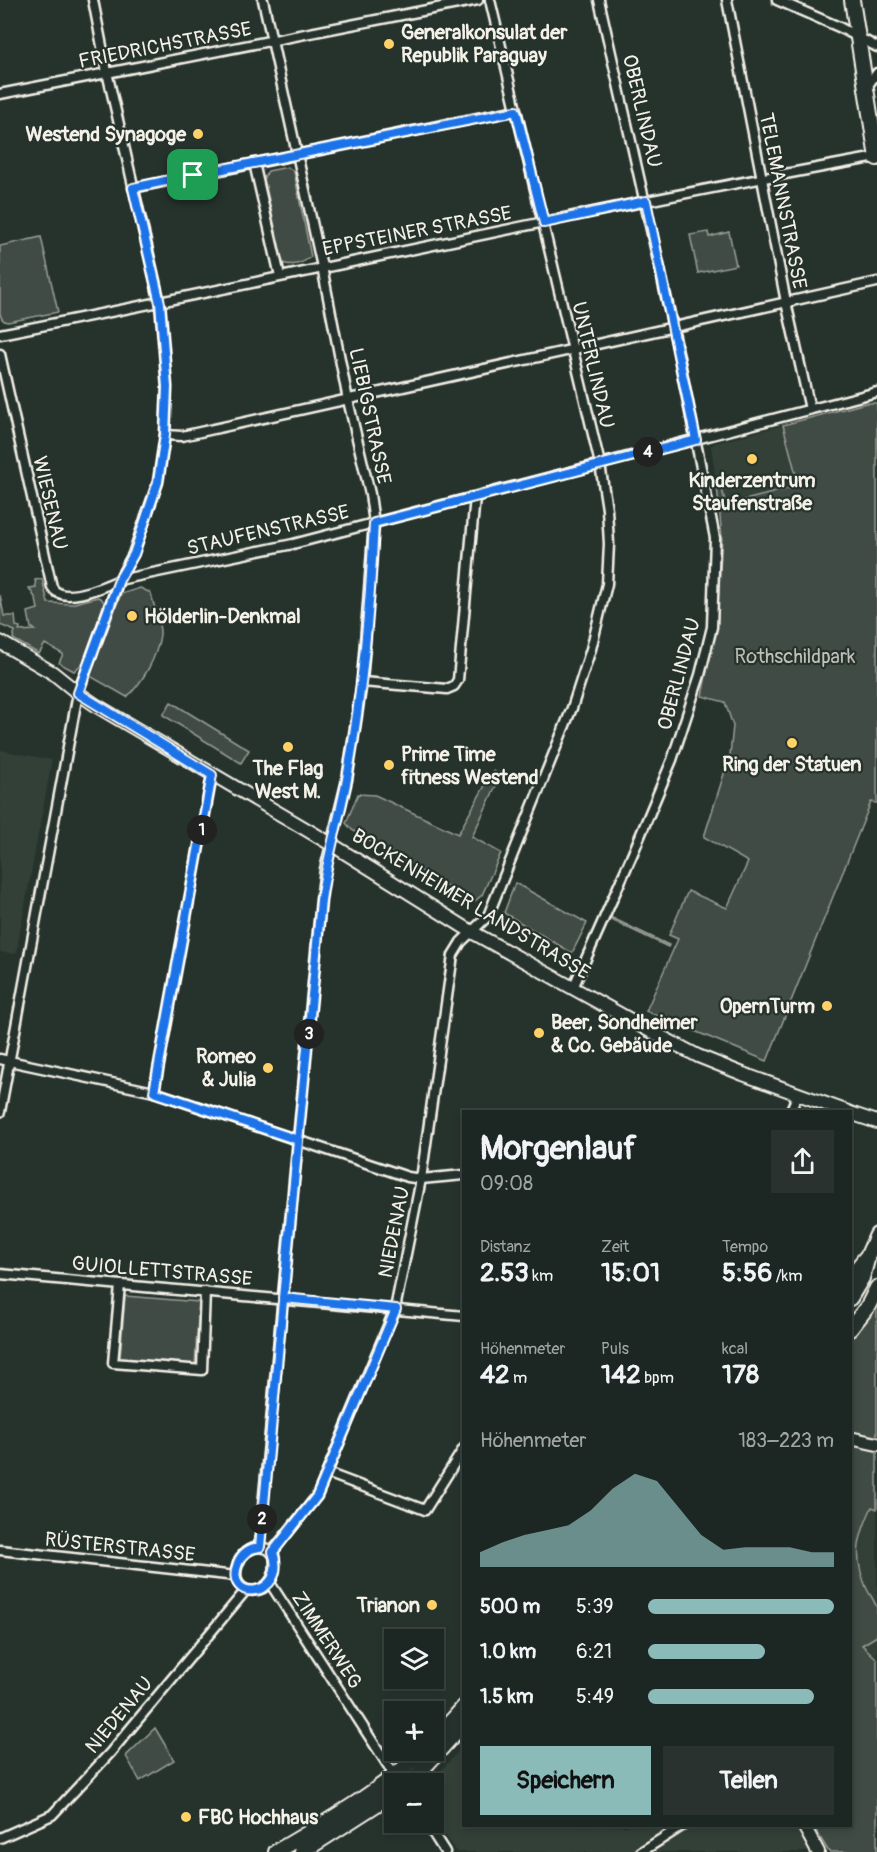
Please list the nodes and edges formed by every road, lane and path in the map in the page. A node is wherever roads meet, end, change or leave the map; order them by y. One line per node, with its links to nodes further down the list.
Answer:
1 (93, 0): 12 (street)
2 (263, 0): 10 (street, LIEBIGSTRASSE)
3 (478, 0): 10 (street, FRIEDRICHSTRASSE)
4 (490, 0): 16 (street, UNTERLINDAU)
5 (599, 0): 22 (street, OBERLINDAU)
6 (727, 0): 20 (street, TELEMANNSTRASSE)
7 (777, 0): 9 (street)
8 (852, 0): 9 (main road)
9 (858, 37): 11 (street); 14 (main road)
10 (272, 42): 12 (street, FRIEDRICHSTRASSE); 17 (street, LIEBIGSTRASSE)
11 (877, 47)
12 (107, 72): 15 (street, FRIEDRICHSTRASSE); 21 (street)
13 (877, 73): 14 (street)
14 (866, 88): 18 (main road)
15 (0, 94)
16 (516, 111): 17 (street); 23 (street, UNTERLINDAU)
17 (298, 154): 19 (street); 24 (street, LIEBIGSTRASSE)
18 (877, 157): 20 (street, EPPSTEINER STRASSE)
19 (254, 163): 21 (street); 25 (street)
20 (762, 178): 22 (street, EPPSTEINER STRASSE); 27 (street, TELEMANNSTRASSE)
21 (133, 188): 28 (street)
22 (646, 201): 23 (street, EPPSTEINER STRASSE); 29 (street, OBERLINDAU)
23 (544, 223): 24 (street, EPPSTEINER STRASSE); 31 (street, UNTERLINDAU)
24 (322, 267): 25 (street, EPPSTEINER STRASSE); 34 (street, LIEBIGSTRASSE)
25 (280, 276): 28 (street, EPPSTEINER STRASSE)
26 (877, 282): 27 (street)
27 (786, 302): 29 (street); 35 (street, TELEMANNSTRASSE)
28 (160, 303): 30 (street, EPPSTEINER STRASSE); 36 (street)
29 (673, 327): 31 (street); 37 (street, OBERLINDAU)
30 (0, 334)
31 (571, 349): 34 (street); 38 (street, UNTERLINDAU)
32 (0, 354): 41 (street, WIESENAU)
33 (877, 392): 35 (street, STAUFENSTRASSE)
34 (348, 400): 36 (street); 40 (street, LIEBIGSTRASSE)
35 (810, 409): 37 (street, STAUFENSTRASSE)
36 (165, 435): 41 (street)
37 (696, 440): 38 (street, STAUFENSTRASSE); 48 (street, OBERLINDAU)
38 (600, 464): 39 (street, STAUFENSTRASSE); 47 (street, UNTERLINDAU)
39 (476, 497): 40 (street, STAUFENSTRASSE); 43 (street)
40 (374, 523): 41 (street, STAUFENSTRASSE); 43 (street, LIEBIGSTRASSE)
41 (119, 580): 44 (street)
42 (0, 642): 44 (main road, BOCKENHEIMER LANDSTRASSE)
43 (362, 682): 46 (street, LIEBIGSTRASSE)
44 (78, 693): 45 (main road, BOCKENHEIMER LANDSTRASSE); 50 (street)
45 (212, 775): 46 (main road, BOCKENHEIMER LANDSTRASSE); 51 (street)
46 (331, 844): 47 (main road, BOCKENHEIMER LANDSTRASSE); 58 (street, LIEBIGSTRASSE)
47 (472, 932): 48 (main road, BOCKENHEIMER LANDSTRASSE); 60 (street, NIEDENAU)
48 (573, 988): 52 (main road, BOCKENHEIMER LANDSTRASSE)
49 (0, 1059): 50 (street)
50 (10, 1061): 51 (street); 55 (street)
51 (154, 1092): 58 (street)
52 (798, 1094): 53 (street); 54 (main road, BOCKENHEIMER LANDSTRASSE)
53 (791, 1110)
54 (843, 1110)
55 (0, 1112)
56 (852, 1113): 57 (main road, BOCKENHEIMER LANDSTRASSE)
57 (877, 1122)
58 (298, 1140): 60 (street); 69 (street, LIEBIGSTRASSE)
59 (462, 1175): 60 (street)
60 (420, 1179): 70 (street, NIEDENAU)
61 (877, 1235): 62 (main road)
62 (868, 1255): 64 (main road); 68 (main road)
63 (0, 1274): 65 (street, GUIOLLETTSTRASSE)
64 (852, 1275)
65 (120, 1285): 67 (street, GUIOLLETTSTRASSE); 67 (street)
66 (877, 1288): 72 (main road)
67 (205, 1292): 69 (street, GUIOLLETTSTRASSE)
68 (852, 1295)
69 (283, 1298): 70 (street, GUIOLLETTSTRASSE); 77 (street, LIEBIGSTRASSE)
70 (396, 1309): 71 (street, GUIOLLETTSTRASSE); 76 (street, NIEDENAU)
71 (462, 1316)
72 (852, 1326)
73 (852, 1438): 74 (main road)
74 (877, 1444)
75 (462, 1451): 76 (street)
76 (327, 1473): 79 (street, NIEDENAU)
77 (260, 1547): 79 (street); 80 (street)
78 (0, 1550): 80 (street, RÜSTERSTRASSE)
79 (273, 1552): 81 (street)
80 (236, 1576): 82 (street)
81 (270, 1582): 82 (street); 86 (street, ZIMMERWEG)
82 (246, 1590): 93 (street, NIEDENAU)
83 (462, 1709): 85 (main road)
84 (462, 1725): 87 (main road)
85 (444, 1730)
86 (396, 1773)
87 (419, 1773)
88 (384, 1788): 94 (main road)
89 (384, 1799): 95 (main road)
90 (680, 1827): 97 (street)
91 (805, 1827): 98 (main road)
92 (433, 1833): 96 (street)
93 (0, 1838)
94 (276, 1852)
95 (302, 1852)
96 (445, 1852)
97 (641, 1852)
98 (818, 1852)

